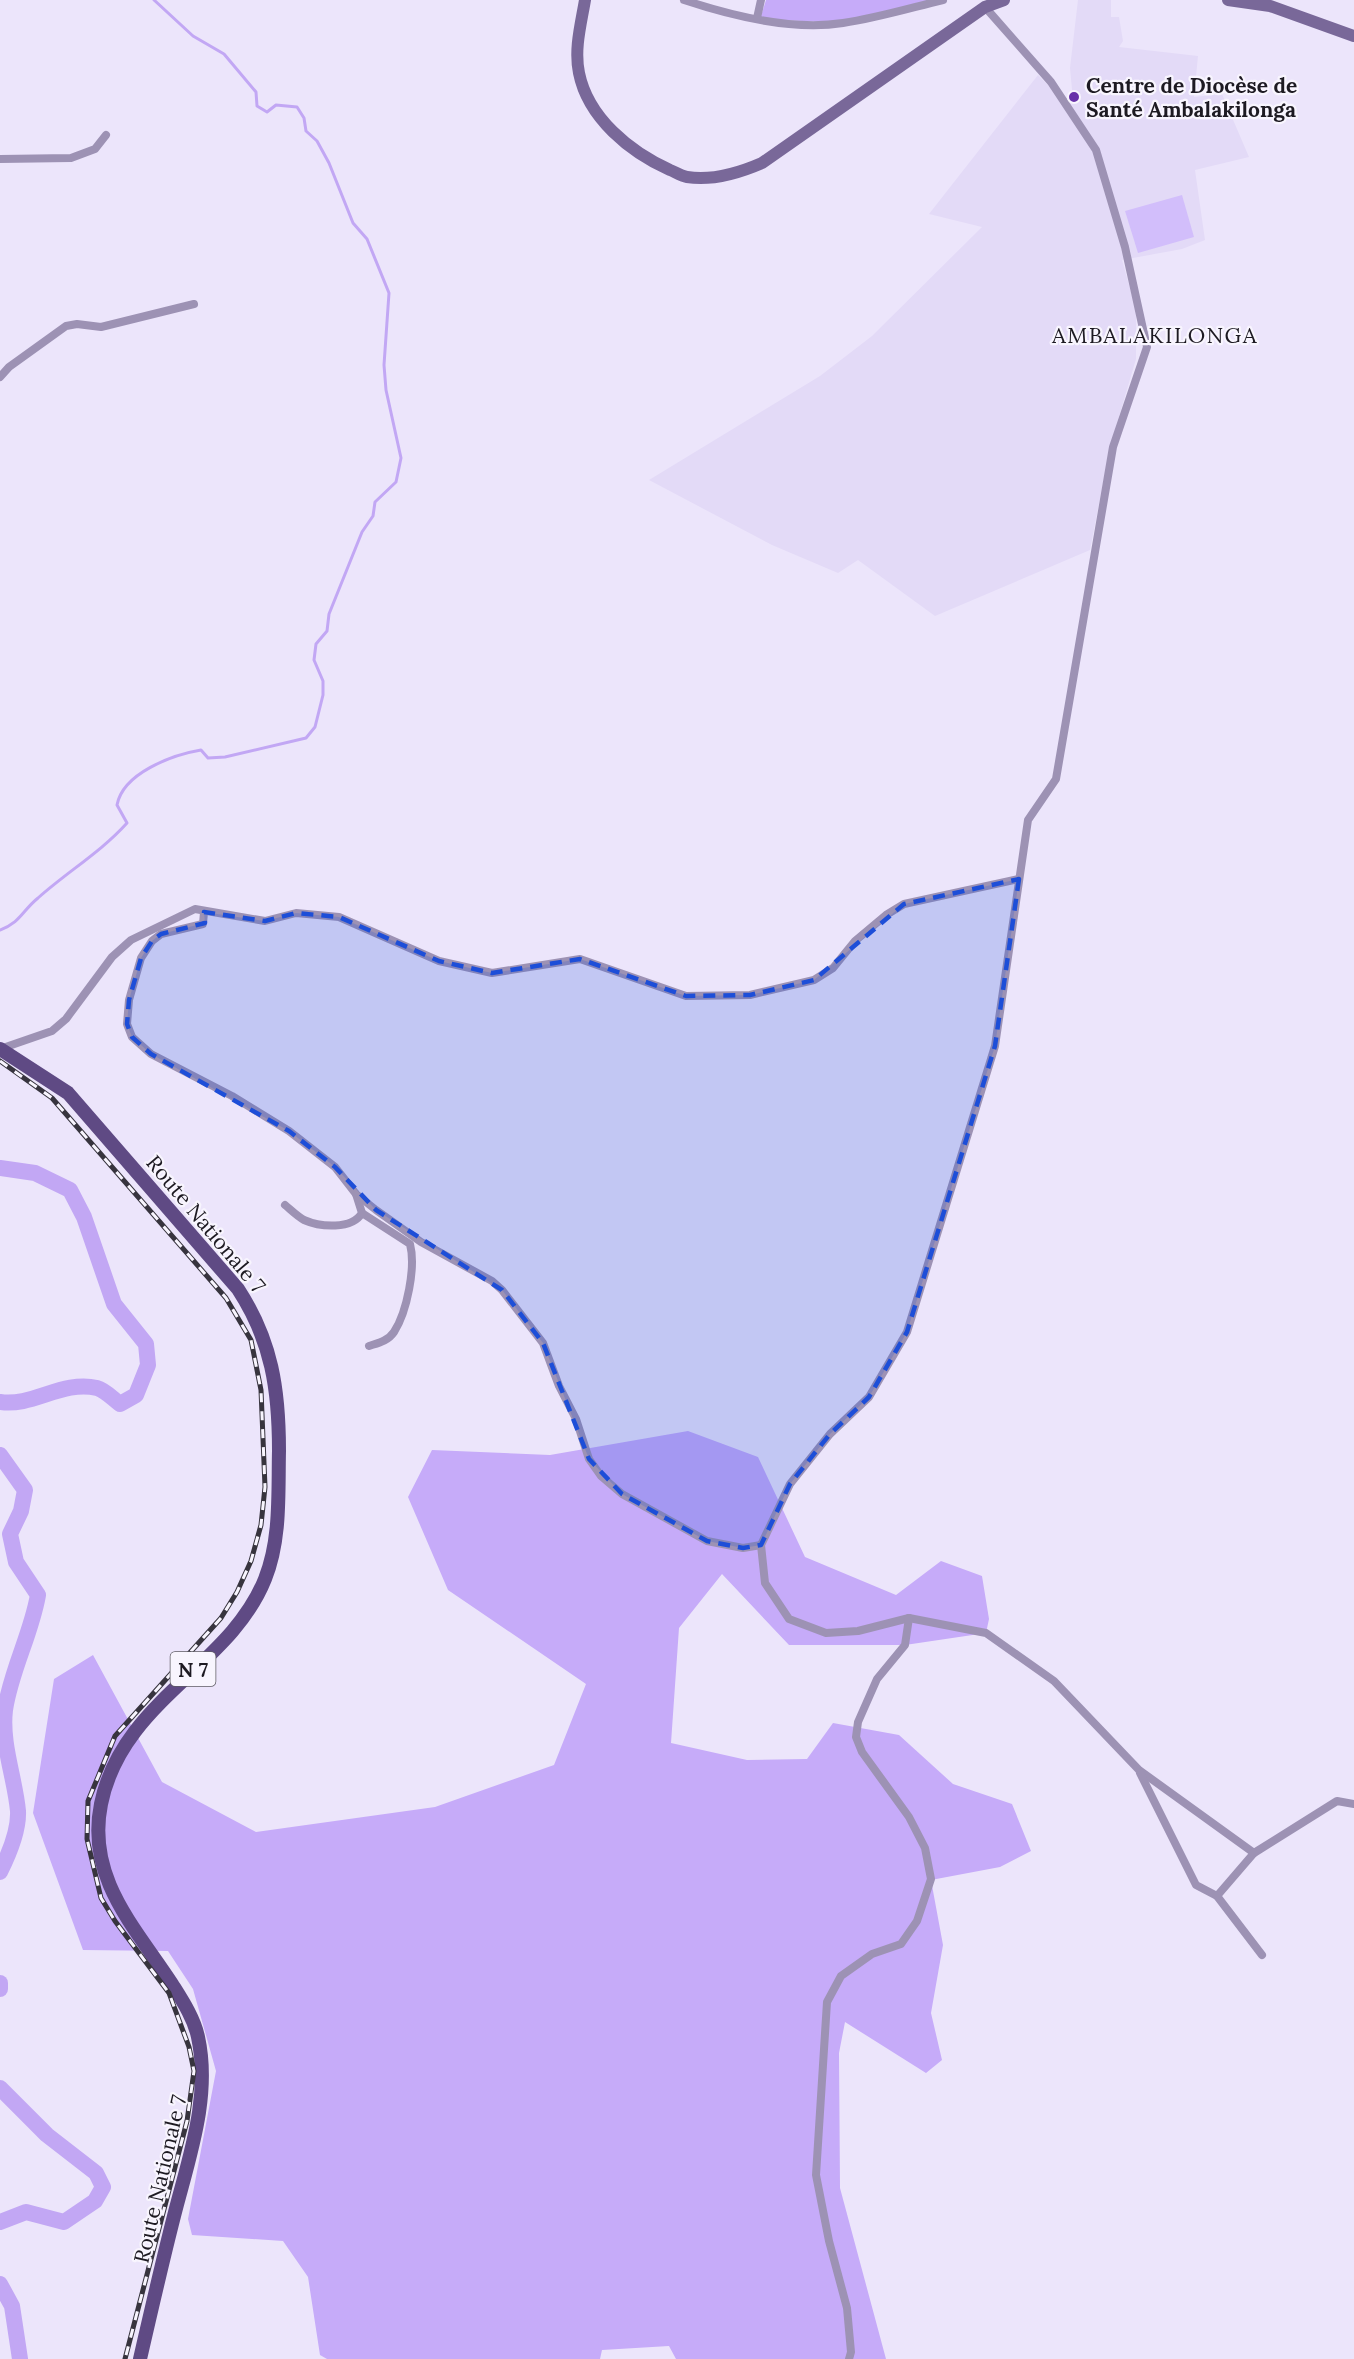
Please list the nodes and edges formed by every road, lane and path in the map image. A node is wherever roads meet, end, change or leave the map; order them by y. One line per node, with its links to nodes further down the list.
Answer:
1 (585, 0): 7 (street)
2 (684, 0): 8 (street)
3 (762, 0): 8 (street)
4 (943, 0): 8 (street)
5 (1004, 0): 7 (street)
6 (1228, 0): 9 (street)
7 (985, 8): 14 (street)
8 (757, 18)
9 (1354, 36)
10 (105, 135): 11 (street)
11 (0, 159)
12 (194, 304): 13 (street)
13 (0, 377)
14 (1019, 879): 15 (street); 21 (street)
15 (204, 912): 16 (street); 17 (street)
16 (0, 1049): 28 (main road, Route Nationale 7 / N 7)
17 (356, 1194): 19 (street); 21 (street)
18 (285, 1205): 19 (street)
19 (362, 1214): 20 (street)
20 (369, 1346)
21 (761, 1545): 22 (street)
22 (909, 1618): 23 (street); 29 (street)
23 (1138, 1770): 25 (street); 26 (street)
24 (1354, 1804): 25 (street)
25 (1254, 1853): 26 (street)
26 (1217, 1896): 27 (street)
27 (1262, 1955)
28 (140, 2359)
29 (849, 2359)

